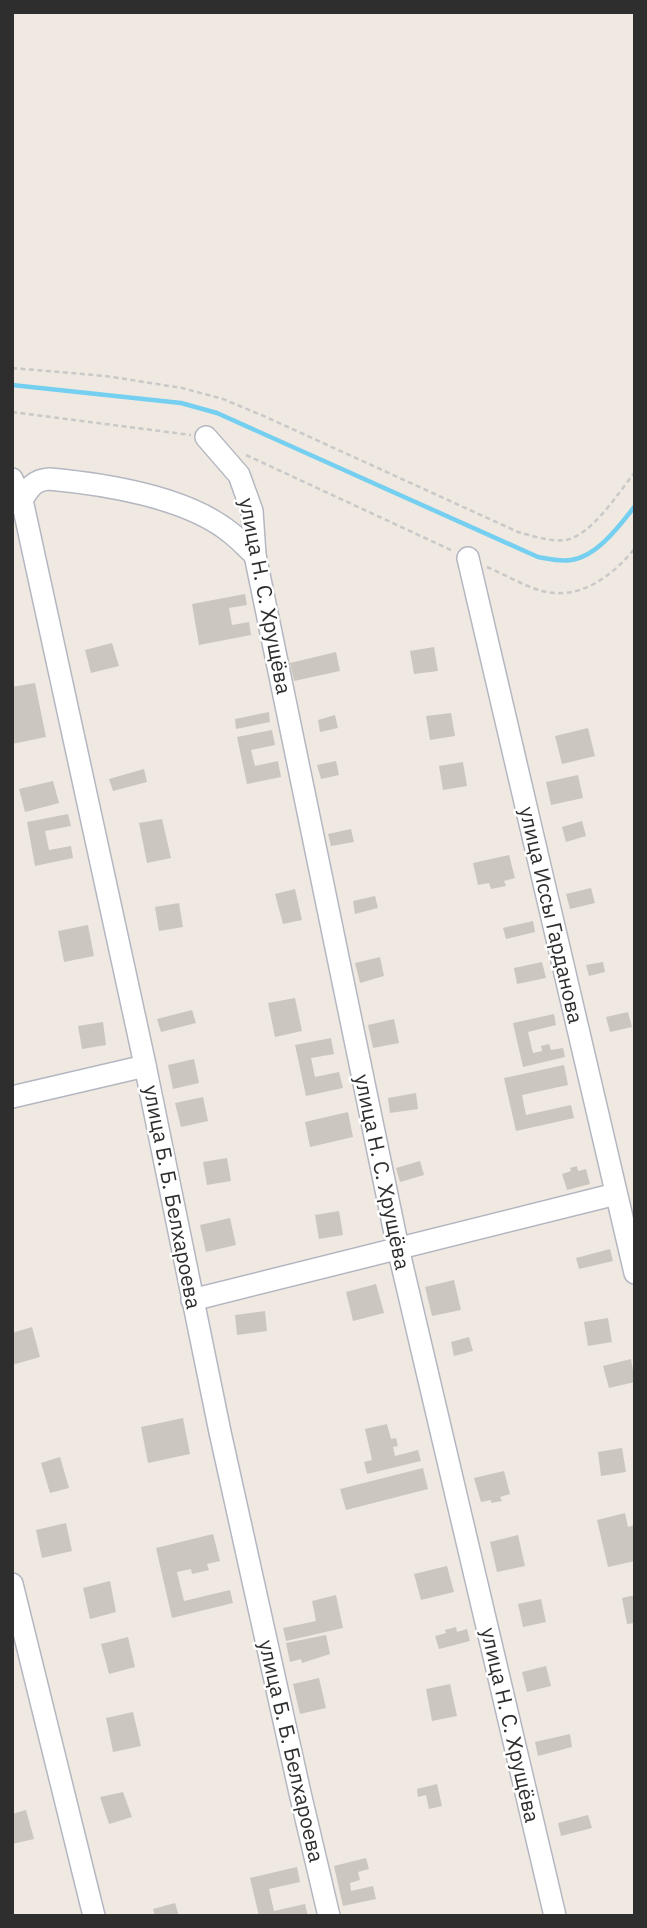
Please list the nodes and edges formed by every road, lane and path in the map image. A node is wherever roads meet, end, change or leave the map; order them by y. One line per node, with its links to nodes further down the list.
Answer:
1 (12, 368): 5 (path)
2 (12, 412): 3 (path)
3 (206, 437): 9 (street, улица Н. С. Хрущёва)
4 (243, 454): 10 (path)
5 (635, 472)
6 (12, 479): 7 (street, улица Б. Б. Белхароева)
7 (22, 500): 9 (street); 11 (street, улица Б. Б. Белхароева)
8 (635, 548): 10 (path)
9 (255, 555): 14 (street, улица Н. С. Хрущёва)
10 (468, 558): 13 (street, улица Иссы Гарданова)
11 (145, 1066): 12 (street); 16 (street, улица Б. Б. Белхароева)
12 (12, 1097)
13 (616, 1194): 14 (street); 15 (street, улица Иссы Гарданова)
14 (398, 1248): 16 (street); 20 (street, улица Н. С. Хрущёва)
15 (635, 1273)
16 (192, 1300): 19 (street, улица Б. Б. Белхароева)
17 (12, 1584): 18 (street)
18 (94, 1916)
19 (329, 1916)
20 (555, 1916)

